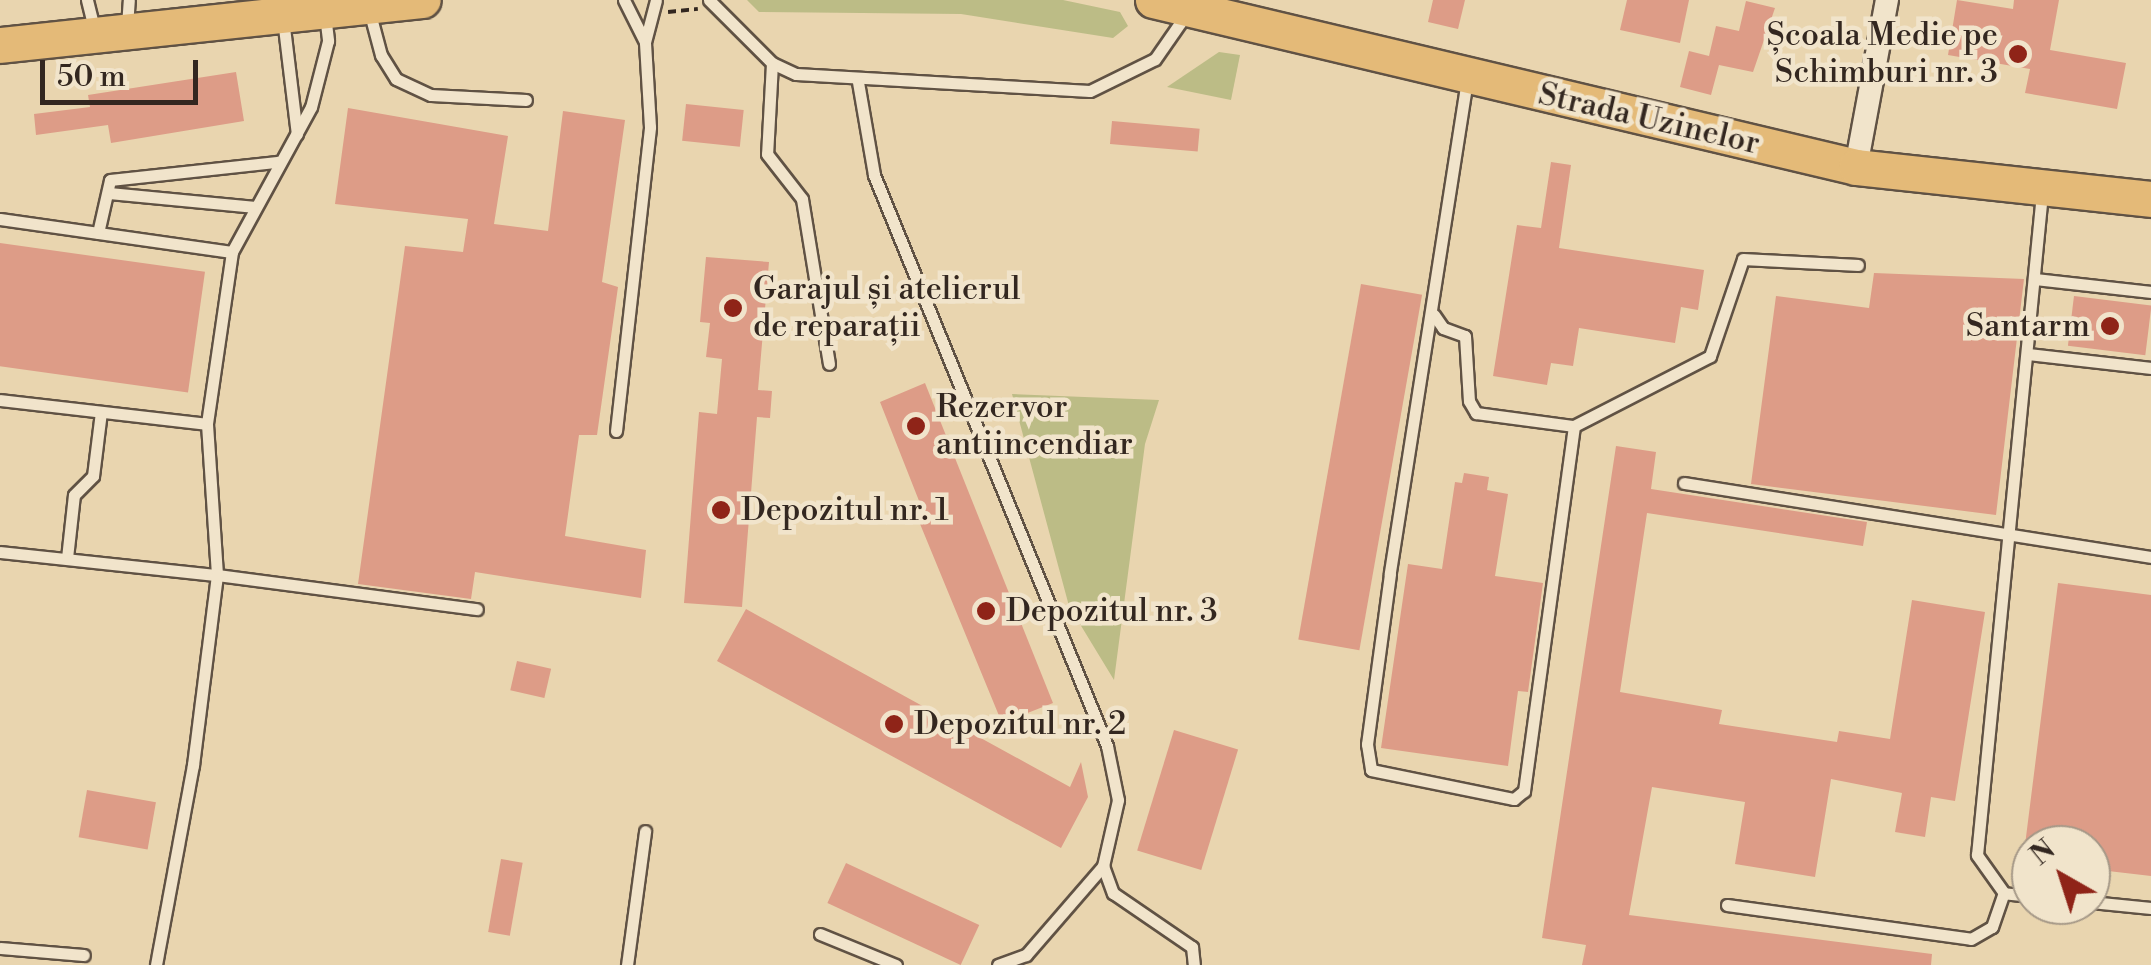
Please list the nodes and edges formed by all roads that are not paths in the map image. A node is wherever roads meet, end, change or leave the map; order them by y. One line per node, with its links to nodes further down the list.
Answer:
1 (87, 0): 12 (lane)
2 (424, 0): 7 (main road)
3 (624, 0): 13 (lane)
4 (1153, 0): 9 (main road, Strada Uzinelor)
5 (1887, 0): 21 (street)
6 (712, 4): 15 (lane)
7 (368, 6): 10 (main road); 18 (lane)
8 (657, 7): 13 (lane)
9 (1188, 7): 16 (main road, Strada Uzinelor); 17 (lane)
10 (325, 10): 11 (main road); 19 (lane)
11 (244, 11): 12 (main road); 19 (lane)
12 (117, 22): 14 (main road)
13 (645, 42): 42 (lane)
14 (0, 45)
15 (772, 63): 17 (lane); 36 (lane)
16 (1468, 76): 21 (main road, Strada Uzinelor); 34 (lane)
17 (858, 82): 51 (lane)
18 (526, 100)
19 (296, 134): 20 (lane)
20 (277, 162): 22 (lane); 27 (lane)
21 (1856, 167): 23 (main road, Strada Uzinelor)
22 (178, 173): 24 (lane); 26 (lane)
23 (2042, 189): 25 (main road, Strada Uzinelor); 32 (lane)
24 (109, 193): 26 (lane); 29 (lane)
25 (2151, 199)
26 (176, 200): 27 (lane)
27 (255, 207): 30 (lane)
28 (0, 219): 29 (lane)
29 (98, 233): 30 (lane)
30 (232, 252): 40 (lane)
31 (1858, 265): 41 (lane)
32 (2034, 278): 33 (lane); 35 (lane)
33 (2151, 292)
34 (1434, 315): 41 (lane); 41 (lane)
35 (2028, 354): 37 (lane); 44 (lane)
36 (828, 364)
37 (2151, 368)
38 (0, 400): 39 (lane)
39 (101, 412): 40 (lane); 47 (lane)
40 (207, 424): 48 (lane)
41 (1574, 426)
42 (616, 431)
43 (1684, 484): 44 (lane)
44 (2012, 535): 46 (lane); 52 (lane)
45 (0, 552): 47 (lane)
46 (2151, 557)
47 (67, 558): 48 (lane)
48 (217, 576): 49 (lane); 60 (lane)
49 (477, 609)
50 (644, 831): 61 (lane)
51 (1103, 866): 63 (lane); 64 (lane)
52 (2004, 893): 53 (lane); 55 (lane)
53 (2011, 894)
54 (2111, 904): 56 (lane)
55 (1727, 906)
56 (2151, 908)
57 (820, 934): 62 (lane)
58 (0, 948): 59 (lane)
59 (84, 955)
60 (156, 965)
61 (627, 965)
62 (896, 965)
63 (998, 965)
64 (1194, 965)

